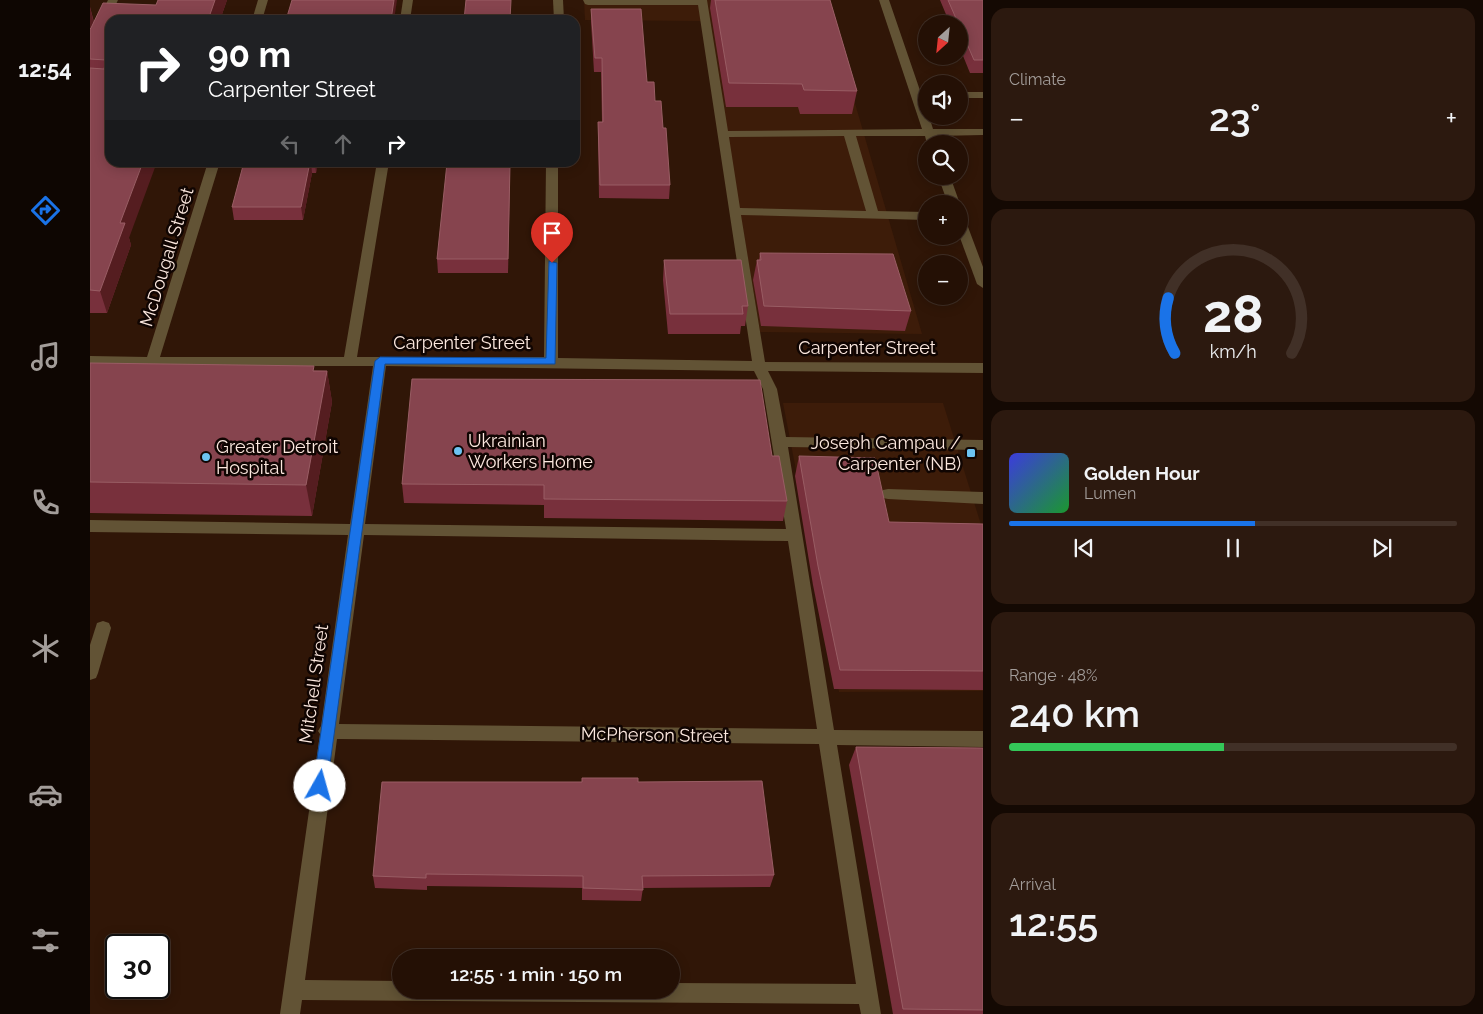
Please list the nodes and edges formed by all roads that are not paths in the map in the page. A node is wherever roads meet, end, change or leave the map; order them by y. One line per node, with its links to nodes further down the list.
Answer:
1 (113, 0): 8 (street)
2 (263, 0): 9 (street)
3 (408, 0): 10 (street)
4 (558, 0): 11 (street)
5 (588, 0): 7 (street)
6 (884, 0): 14 (street)
7 (702, 1): 21 (street)
8 (106, 15)
9 (258, 15)
10 (406, 15)
11 (559, 15)
12 (105, 17): 13 (street)
13 (90, 48)
14 (918, 86)
15 (968, 95): 16 (street)
16 (983, 95)
17 (928, 125): 18 (street)
18 (929, 131): 19 (street); 20 (street); 22 (street)
19 (983, 132)
20 (849, 133): 21 (street); 27 (street)
21 (723, 134): 26 (street)
22 (930, 135)
23 (212, 167): 33 (street, McDougall Street)
24 (382, 167): 31 (street)
25 (552, 167): 35 (street)
26 (735, 210): 27 (street); 36 (street)
27 (873, 214): 28 (street)
28 (918, 216)
29 (968, 243): 30 (street)
30 (983, 284)
31 (350, 360): 33 (street, Carpenter Street); 34 (street, Carpenter Street)
32 (90, 361): 33 (street, Carpenter Street)
33 (152, 361)
34 (380, 361): 35 (street, Carpenter Street); 43 (street, Mitchell Street)
35 (551, 362): 36 (street, Carpenter Street)
36 (759, 366): 37 (street, Carpenter Street); 38 (street)
37 (983, 368)
38 (780, 442): 39 (street); 44 (street)
39 (983, 444)
40 (888, 494): 41 (street)
41 (983, 498)
42 (90, 526): 43 (street)
43 (357, 529): 44 (street); 47 (street, Mitchell Street)
44 (795, 535): 48 (street)
45 (103, 628): 46 (street)
46 (90, 673)
47 (328, 731): 48 (street, McPherson Street); 50 (street, Mitchell Street)
48 (827, 736): 49 (street, McPherson Street); 51 (street)
49 (983, 738)
50 (293, 990): 51 (street); 52 (street, Mitchell Street)
51 (868, 994): 53 (street)
52 (290, 1014)
53 (871, 1014)

